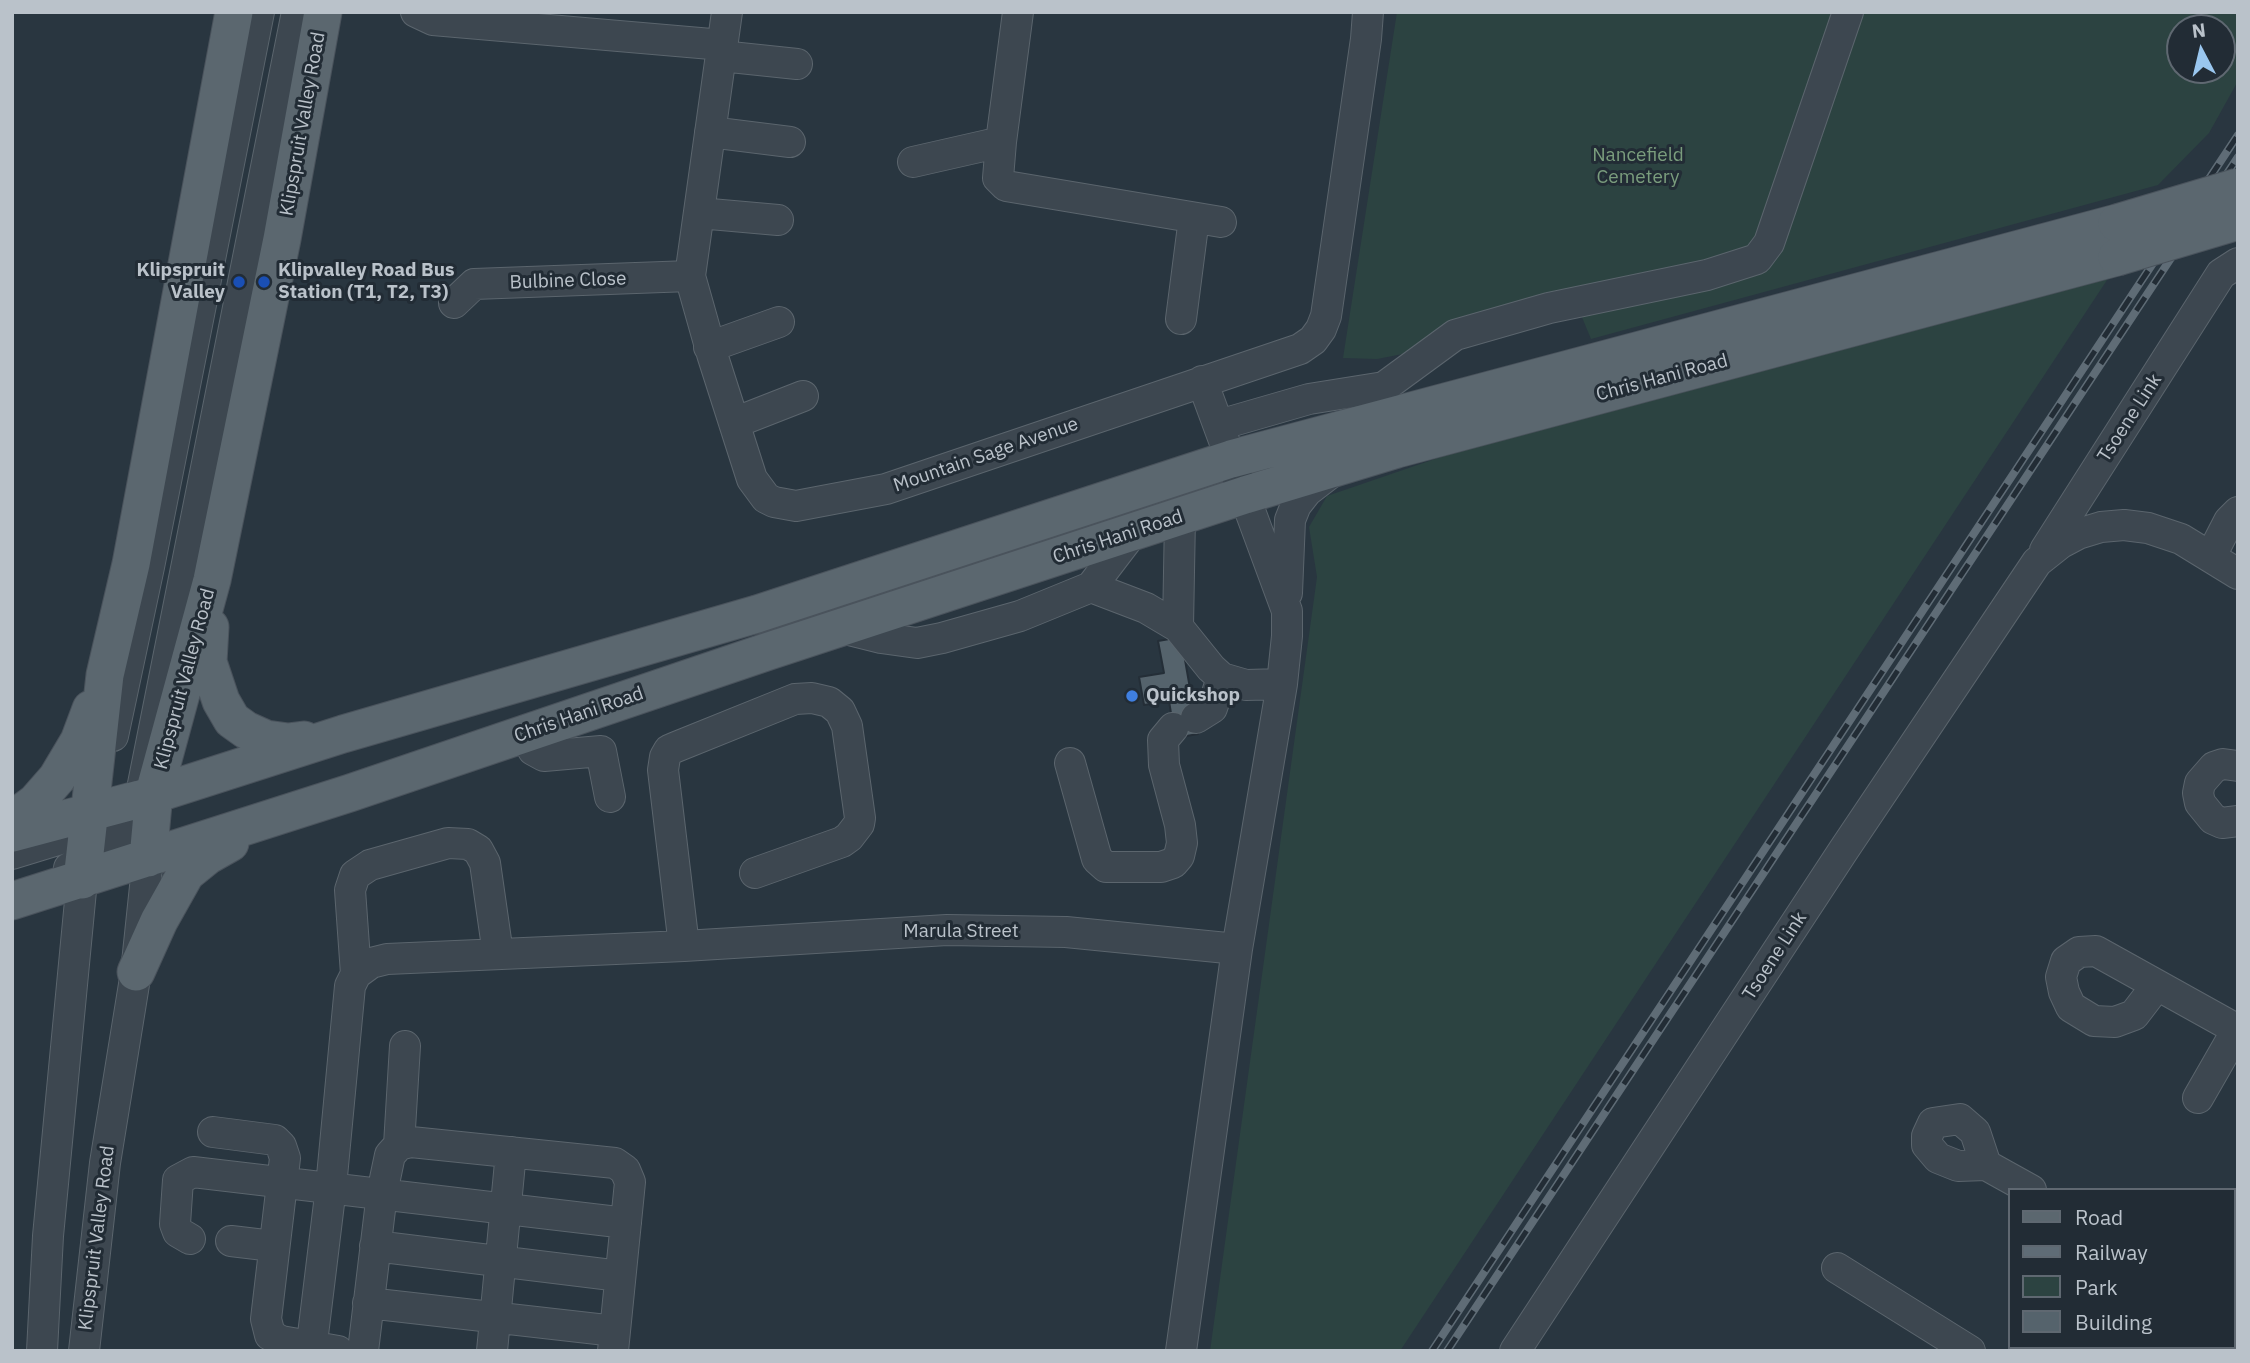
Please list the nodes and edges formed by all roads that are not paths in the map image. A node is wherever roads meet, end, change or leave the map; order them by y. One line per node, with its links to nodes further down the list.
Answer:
1 (234, 12): 45 (main road)
2 (259, 12): 58 (street)
3 (297, 12): 52 (street, Klipspruit Valley Road)
4 (323, 12): 40 (main road, Klipspruit Valley Road)
5 (416, 12): 10 (street)
6 (727, 12): 10 (street)
7 (1018, 12): 14 (street)
8 (1368, 12): 27 (street, Mountain Sage Avenue)
9 (1849, 12): 30 (street)
10 (722, 50): 11 (street); 12 (street)
11 (797, 64)
12 (710, 132): 13 (street); 17 (street)
13 (790, 142)
14 (1001, 142): 15 (street); 24 (street)
15 (913, 162)
16 (2238, 187): 20 (main road, Chris Hani Road, bridge)
17 (699, 212): 18 (street); 22 (street)
18 (778, 220)
19 (2238, 220): 20 (main road, Chris Hani Road, bridge)
20 (2117, 240): 31 (main road, Chris Hani Road); 32 (main road, Chris Hani Road)
21 (2230, 268): 38 (street, Tsoene Link)
22 (690, 276): 23 (street, Bulbine Close); 26 (street)
23 (454, 303)
24 (1181, 319)
25 (779, 322): 26 (street)
26 (709, 347): 29 (street)
27 (1202, 381): 29 (street, Mountain Sage Avenue); 30 (street)
28 (803, 396): 29 (street)
29 (734, 423)
30 (1219, 425): 31 (street)
31 (1231, 459): 33 (street); 49 (main road, Chris Hani Road)
32 (1339, 467): 33 (main road, Chris Hani Road); 42 (street)
33 (1245, 495): 35 (main road, Chris Hani Road); 42 (street)
34 (2238, 512): 37 (street)
35 (1180, 517): 36 (main road, Chris Hani Road); 43 (street)
36 (1133, 532): 41 (street); 44 (main road, Chris Hani Road)
37 (2211, 556): 38 (street, Tsoene Link); 39 (street)
38 (2037, 562): 100 (street, Tsoene Link)
39 (2238, 574)
40 (212, 580): 49 (main road); 52 (main road, Klipspruit Valley Road)
41 (1091, 587): 43 (street); 44 (street)
42 (1287, 611): 47 (street)
43 (1178, 627): 46 (street)
44 (841, 628): 48 (main road, Chris Hani Road)
45 (105, 675): 55 (main road); 58 (main road)
46 (1222, 678): 47 (street); 50 (street)
47 (1282, 684): 65 (street)
48 (526, 733): 53 (street); 54 (main road, Chris Hani Road)
49 (343, 734): 52 (main road, Chris Hani Road)
50 (1070, 763)
51 (2238, 766): 56 (street)
52 (147, 796): 58 (main road, Chris Hani Road); 58 (street, Klipspruit Valley Road); 60 (main road, Klipspruit Valley Road)
53 (610, 797)
54 (273, 818): 60 (main road, Chris Hani Road); 67 (main road)
55 (12, 820)
56 (2236, 823)
57 (12, 832): 58 (main road, Chris Hani Road)
58 (89, 839): 59 (street, Chris Hani Road); 60 (main road, Chris Hani Road); 62 (street, Chris Hani Road); 63 (main road, Chris Hani Road); 95 (street)
59 (12, 854)
60 (148, 858): 67 (street, Klipspruit Valley Road)
61 (755, 873): 64 (street)
62 (12, 887)
63 (12, 901)
64 (684, 946): 65 (street, Marula Street); 66 (street, Marula Street)
65 (1237, 949): 99 (street)
66 (498, 954): 68 (street, Marula Street); 68 (street)
67 (136, 972): 96 (street, Klipspruit Valley Road)
68 (356, 974): 78 (street)
69 (2157, 985): 70 (street)
70 (2237, 1030): 72 (street)
71 (405, 1046): 74 (street)
72 (2198, 1098)
73 (213, 1132): 77 (street)
74 (399, 1144): 75 (street); 80 (street)
75 (511, 1152): 81 (street); 82 (street)
76 (1986, 1165): 79 (street)
77 (282, 1181): 78 (street); 83 (street); 85 (street)
78 (331, 1188): 80 (street); 94 (street)
79 (2027, 1188)
80 (382, 1193): 81 (street); 86 (street)
81 (506, 1208): 82 (street); 87 (street)
82 (625, 1223): 89 (street)
83 (190, 1239)
84 (231, 1241): 85 (street)
85 (274, 1246): 93 (street)
86 (375, 1246): 87 (street); 90 (street)
87 (502, 1263): 89 (street); 91 (street)
88 (1838, 1268): 101 (street)
89 (620, 1276): 92 (street)
90 (368, 1303): 91 (street); 97 (street)
91 (496, 1318): 92 (street); 98 (street)
92 (614, 1341)
93 (269, 1343): 94 (street)
94 (320, 1349)
95 (42, 1351)
96 (84, 1351)
97 (363, 1351)
98 (492, 1351)
99 (1181, 1351)
100 (1515, 1351)
101 (1970, 1351)

